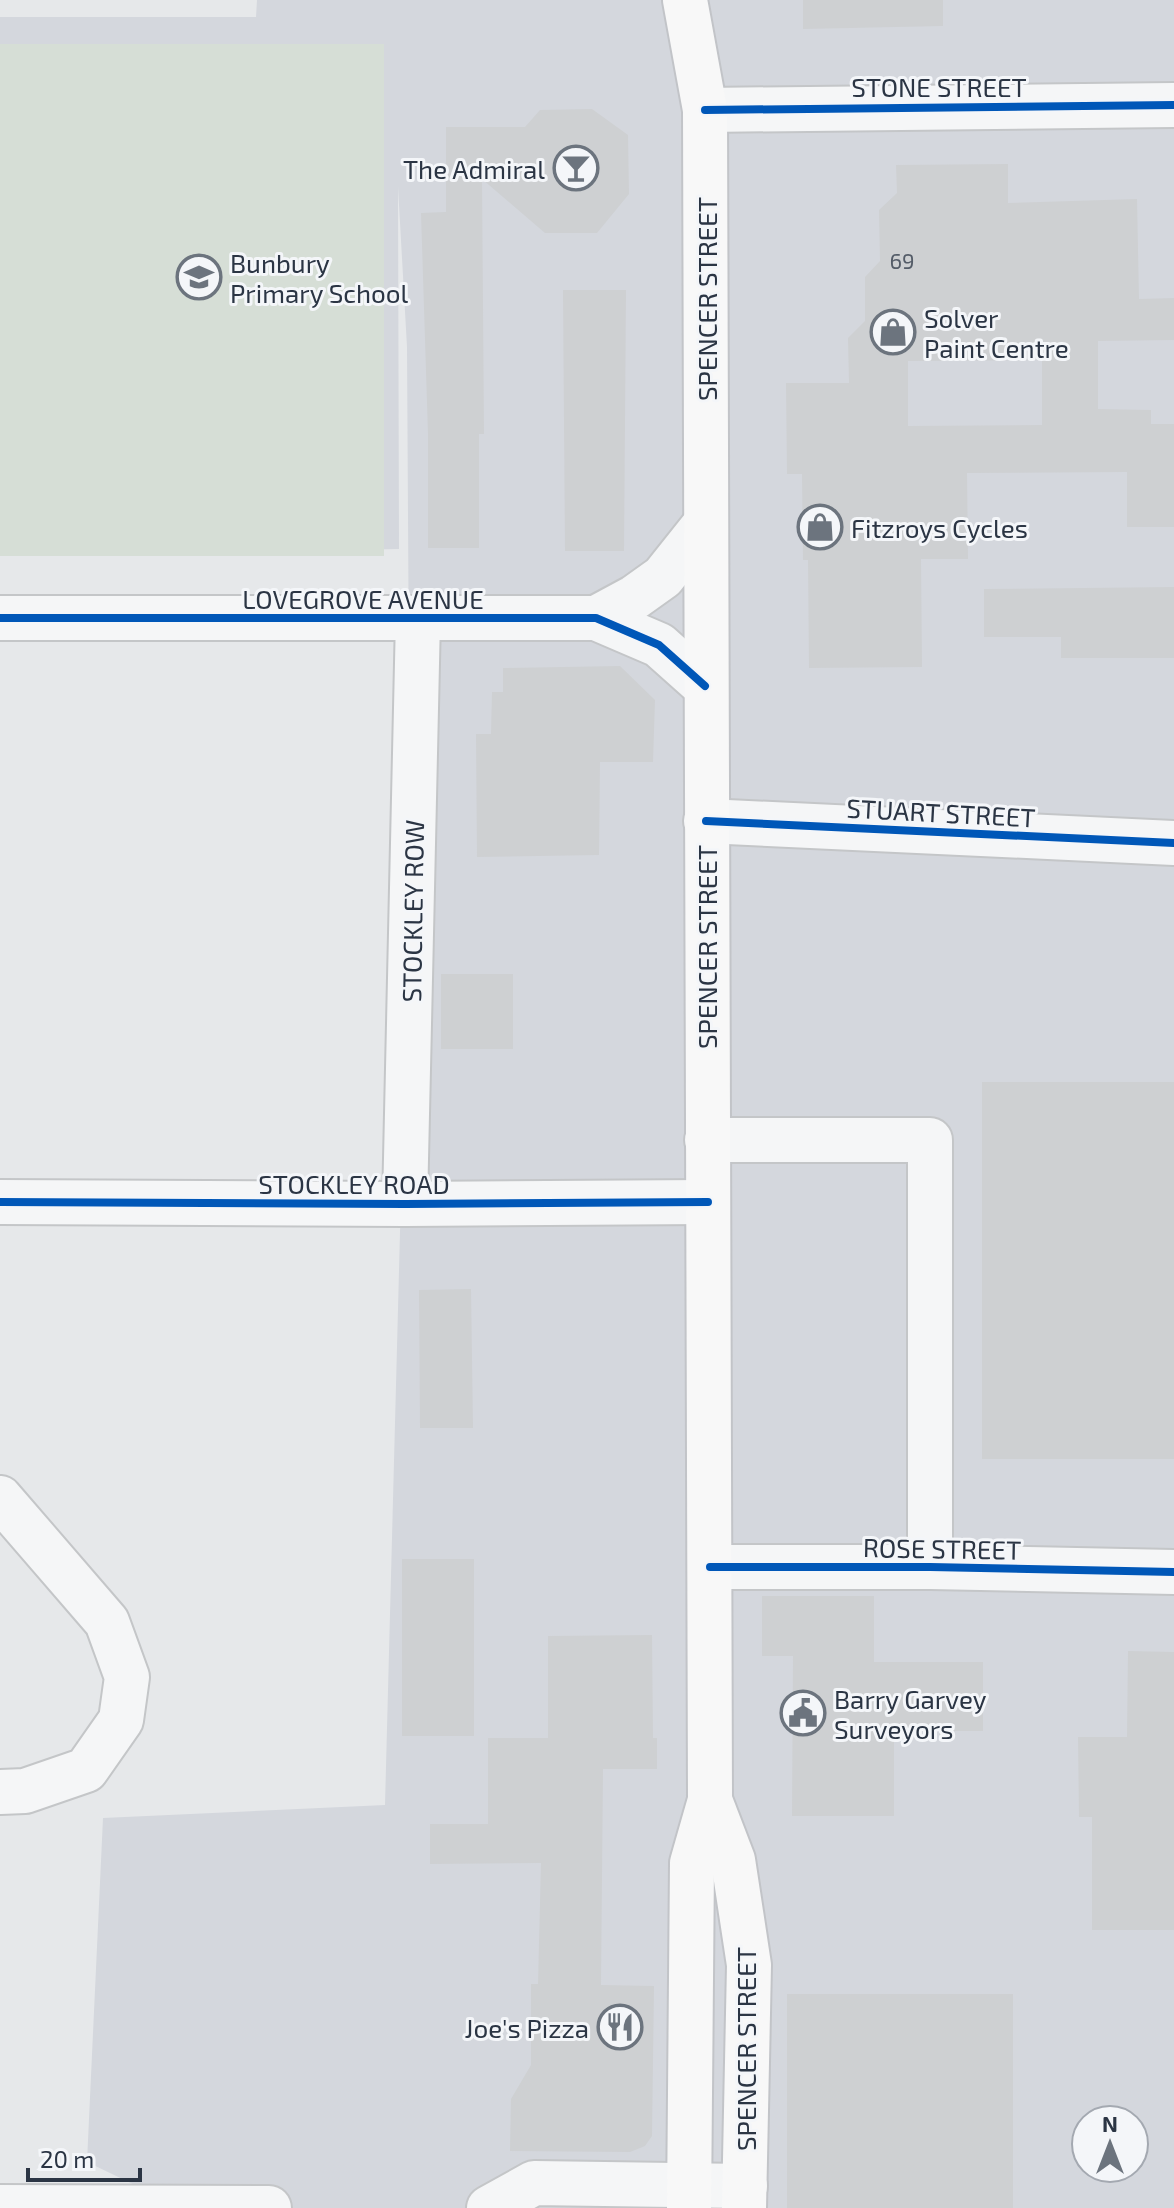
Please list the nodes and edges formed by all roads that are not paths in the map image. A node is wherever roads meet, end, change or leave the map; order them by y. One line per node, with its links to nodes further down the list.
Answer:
1 (685, 0): 3 (main road, SPENCER STREET)
2 (1174, 105): 3 (street, STONE STREET)
3 (705, 110): 4 (main road, SPENCER STREET)
4 (706, 523): 7 (street, LOVEGROVE AVENUE); 8 (main road, SPENCER STREET)
5 (0, 618): 6 (street, LOVEGROVE AVENUE)
6 (418, 618): 7 (street, LOVEGROVE AVENUE); 14 (street, STOCKLEY ROW)
7 (596, 618): 8 (street, LOVEGROVE AVENUE)
8 (705, 686): 9 (main road, SPENCER STREET)
9 (706, 821): 10 (street, STUART STREET); 11 (main road, SPENCER STREET)
10 (1174, 843)
11 (707, 1140): 13 (main road, SPENCER STREET); 17 (street)
12 (0, 1202): 14 (street, STOCKLEY ROAD)
13 (708, 1202): 14 (street, STOCKLEY ROAD); 16 (main road, SPENCER STREET)
14 (405, 1204)
15 (0, 1498): 19 (street)
16 (710, 1567): 17 (street, ROSE STREET); 20 (main road, SPENCER STREET)
17 (930, 1567): 18 (street, ROSE STREET)
18 (1174, 1572)
19 (0, 1792)
20 (710, 1800): 21 (main road, SPENCER STREET); 22 (main road, SPENCER STREET)
21 (689, 2197): 22 (street); 25 (street)
22 (744, 2197)
23 (0, 2207): 24 (street)
24 (269, 2208)
25 (489, 2208)

